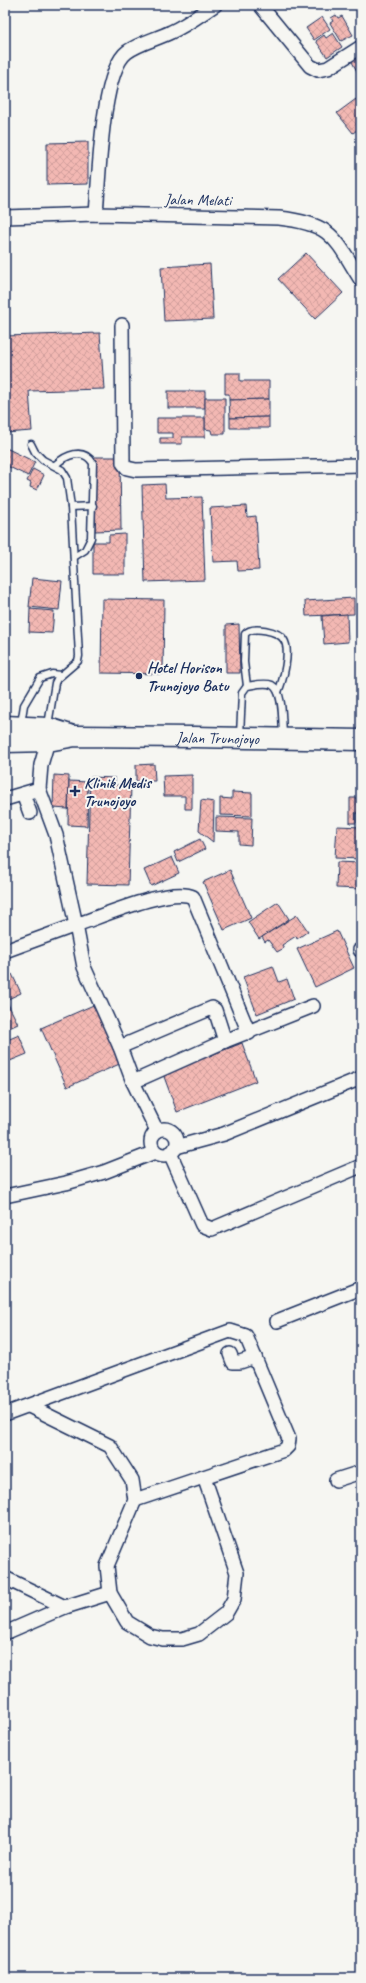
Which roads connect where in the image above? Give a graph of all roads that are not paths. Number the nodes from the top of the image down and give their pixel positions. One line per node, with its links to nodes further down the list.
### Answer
1 (215, 5): 4 (street)
2 (260, 5): 3 (street)
3 (361, 47)
4 (96, 214): 5 (street, Jalan Melati); 6 (street, Jalan Melati)
5 (5, 217)
6 (361, 280)
7 (122, 325): 10 (street)
8 (30, 444): 9 (lane)
9 (56, 465): 11 (lane); 12 (lane)
10 (361, 465)
11 (93, 506): 12 (lane); 13 (lane)
12 (71, 507): 13 (lane)
13 (74, 557): 14 (lane)
14 (61, 675): 17 (lane); 18 (lane)
15 (247, 686): 16 (lane); 16 (lane); 19 (lane)
16 (278, 692): 20 (lane)
17 (12, 727): 18 (main road, Jalan Trunojoyo)
18 (48, 734): 19 (main road, Jalan Trunojoyo); 22 (main road, Jalan Trunojoyo); 23 (street)
19 (240, 738): 20 (main road, Jalan Trunojoyo)
20 (283, 738): 21 (main road, Jalan Trunojoyo)
21 (361, 740)
22 (5, 742)
23 (39, 789): 24 (street); 27 (street)
24 (23, 794): 25 (street); 26 (street)
25 (5, 799)
26 (30, 813)
27 (76, 925): 28 (street); 30 (street); 32 (street)
28 (5, 951)
29 (313, 1006): 30 (street)
30 (249, 1033): 31 (street)
31 (225, 1041): 32 (street); 34 (street)
32 (120, 1047): 34 (street)
33 (361, 1078): 36 (street)
34 (133, 1082): 35 (street)
35 (157, 1131): 36 (street); 37 (street)
36 (173, 1150): 37 (street); 38 (street)
37 (155, 1152): 39 (street)
38 (361, 1166)
39 (5, 1196)
40 (361, 1288): 41 (street)
41 (277, 1321)
42 (230, 1354): 43 (street)
43 (255, 1357): 44 (street); 47 (street)
44 (29, 1406): 45 (street); 49 (street)
45 (5, 1414)
46 (361, 1472): 48 (street)
47 (204, 1477): 49 (street); 51 (street)
48 (336, 1480)
49 (135, 1500): 51 (street)
50 (5, 1578): 52 (street)
51 (110, 1592): 52 (street)
52 (65, 1607): 53 (street)
53 (5, 1633)

